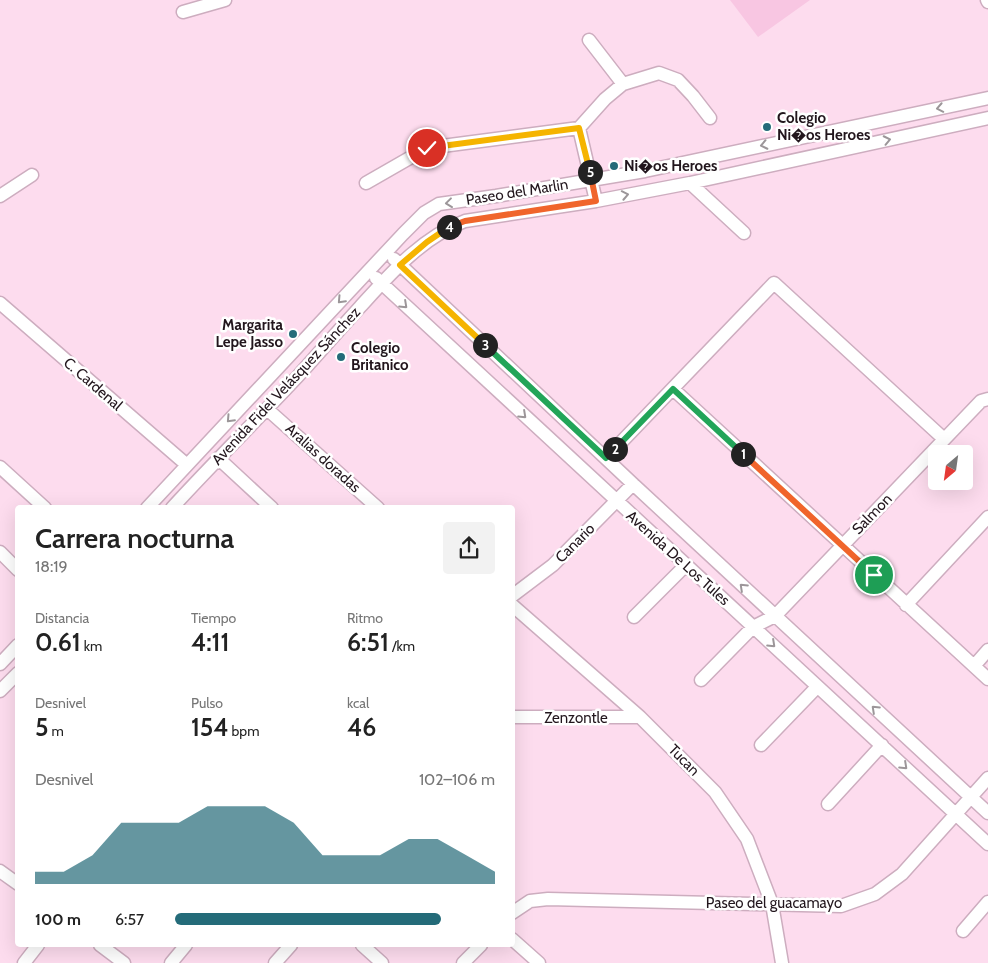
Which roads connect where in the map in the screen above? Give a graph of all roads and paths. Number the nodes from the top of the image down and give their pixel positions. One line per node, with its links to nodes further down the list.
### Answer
1 (226, 0): 2 (street)
2 (183, 12)
3 (589, 40): 4 (street)
4 (623, 84): 6 (street); 8 (street)
5 (988, 98): 9 (street, Paseo del Marlin, one-way to 9)
6 (710, 118)
7 (988, 118): 10 (street, Paseo del Marlin, one-way to 7)
8 (579, 128): 12 (street); 13 (street)
9 (810, 136): 10 (street); 12 (street, Paseo del Marlin, one-way to 12)
10 (815, 156): 14 (street, Paseo del Marlin)
11 (32, 175): 15 (street)
12 (592, 180): 16 (street); 18 (street, Paseo del Marlin, one-way to 18)
13 (366, 183)
14 (690, 183): 16 (street, Paseo del Marlin, one-way to 14); 17 (street)
15 (0, 196)
16 (596, 201): 19 (street, Paseo del Marlin)
17 (744, 233)
18 (387, 252): 19 (street, Avenida De Los Tules); 20 (street, Avenida Fidel Velásquez Sánchez)
19 (400, 265): 21 (street, Avenida Fidel Velásquez Sánchez); 28 (street, Avenida De Los Tules)
20 (369, 271): 21 (street, Avenida De Los Tules); 29 (street, Avenida Fidel Velásquez Sánchez, one-way to 29)
21 (381, 284): 25 (street, Avenida Fidel Velásquez Sánchez); 32 (street, Avenida De Los Tules, one-way to 32)
22 (0, 303): 29 (street, C. Cardenal)
23 (673, 389): 26 (street); 28 (street); 39 (street)
24 (988, 399): 26 (street, Salmon)
25 (267, 409): 27 (street, Avenida Fidel Velásquez Sánchez); 37 (street, Aralias doradas)
26 (944, 439): 39 (street, Salmon)
27 (218, 458): 35 (street, Avenida Fidel Velásquez Sánchez); 36 (street)
28 (606, 458): 31 (street, Avenida De Los Tules)
29 (187, 465): 34 (street, Avenida Fidel Velásquez Sánchez)
30 (0, 467): 33 (street)
31 (633, 484): 32 (street, Canario); 46 (street, Avenida De Los Tules, one-way to 31)
32 (616, 501): 41 (street, Avenida De Los Tules); 43 (street, Canario)
33 (42, 505)
34 (150, 505)
35 (175, 505)
36 (269, 505)
37 (375, 505)
38 (988, 517): 44 (street)
39 (842, 546): 44 (street); 46 (street, Salmon)
40 (0, 552): 42 (street)
41 (686, 565): 47 (street); 48 (street, Avenida De Los Tules)
42 (15, 567)
43 (515, 594)
44 (906, 604): 52 (street)
45 (515, 608): 59 (street, Tucan)
46 (775, 616): 48 (street, Salmon); 63 (street, Avenida De Los Tules, one-way to 46)
47 (634, 617)
48 (753, 627): 55 (street, Salmon); 56 (street, Avenida De Los Tules, one-way to 56)
49 (15, 649): 51 (street)
50 (988, 650): 52 (street)
51 (0, 664)
52 (974, 666): 54 (street)
53 (15, 676): 57 (street)
54 (988, 679)
55 (701, 680)
56 (817, 687): 60 (street); 61 (street, Avenida De Los Tules)
57 (0, 691)
58 (515, 717): 59 (street, Zenzontle)
59 (640, 717): 71 (street, Tucan)
60 (761, 745)
61 (882, 745): 64 (street); 65 (street, Avenida De Los Tules, one-way to 65)
62 (988, 778): 63 (street, Paseo del guacamayo)
63 (970, 797): 65 (street, Paseo del guacamayo); 66 (street, Avenida De Los Tules)
64 (828, 804)
65 (955, 813): 67 (street, Avenida De Los Tules); 71 (street, Paseo del guacamayo)
66 (988, 813)
67 (988, 844)
68 (0, 871): 69 (street)
69 (15, 882)
70 (988, 902): 73 (street)
71 (772, 904): 72 (street, Paseo del guacamayo); 88 (street, Tucan)
72 (515, 911)
73 (963, 931)
74 (515, 942): 87 (street)
75 (36, 947): 81 (street)
76 (103, 947): 82 (street)
77 (184, 947): 83 (street)
78 (289, 947): 84 (street)
79 (364, 947): 85 (street)
80 (478, 947): 86 (street)
81 (24, 963)
82 (124, 963)
83 (171, 963)
84 (275, 963)
85 (382, 963)
86 (463, 963)
87 (539, 963)
88 (782, 963)

